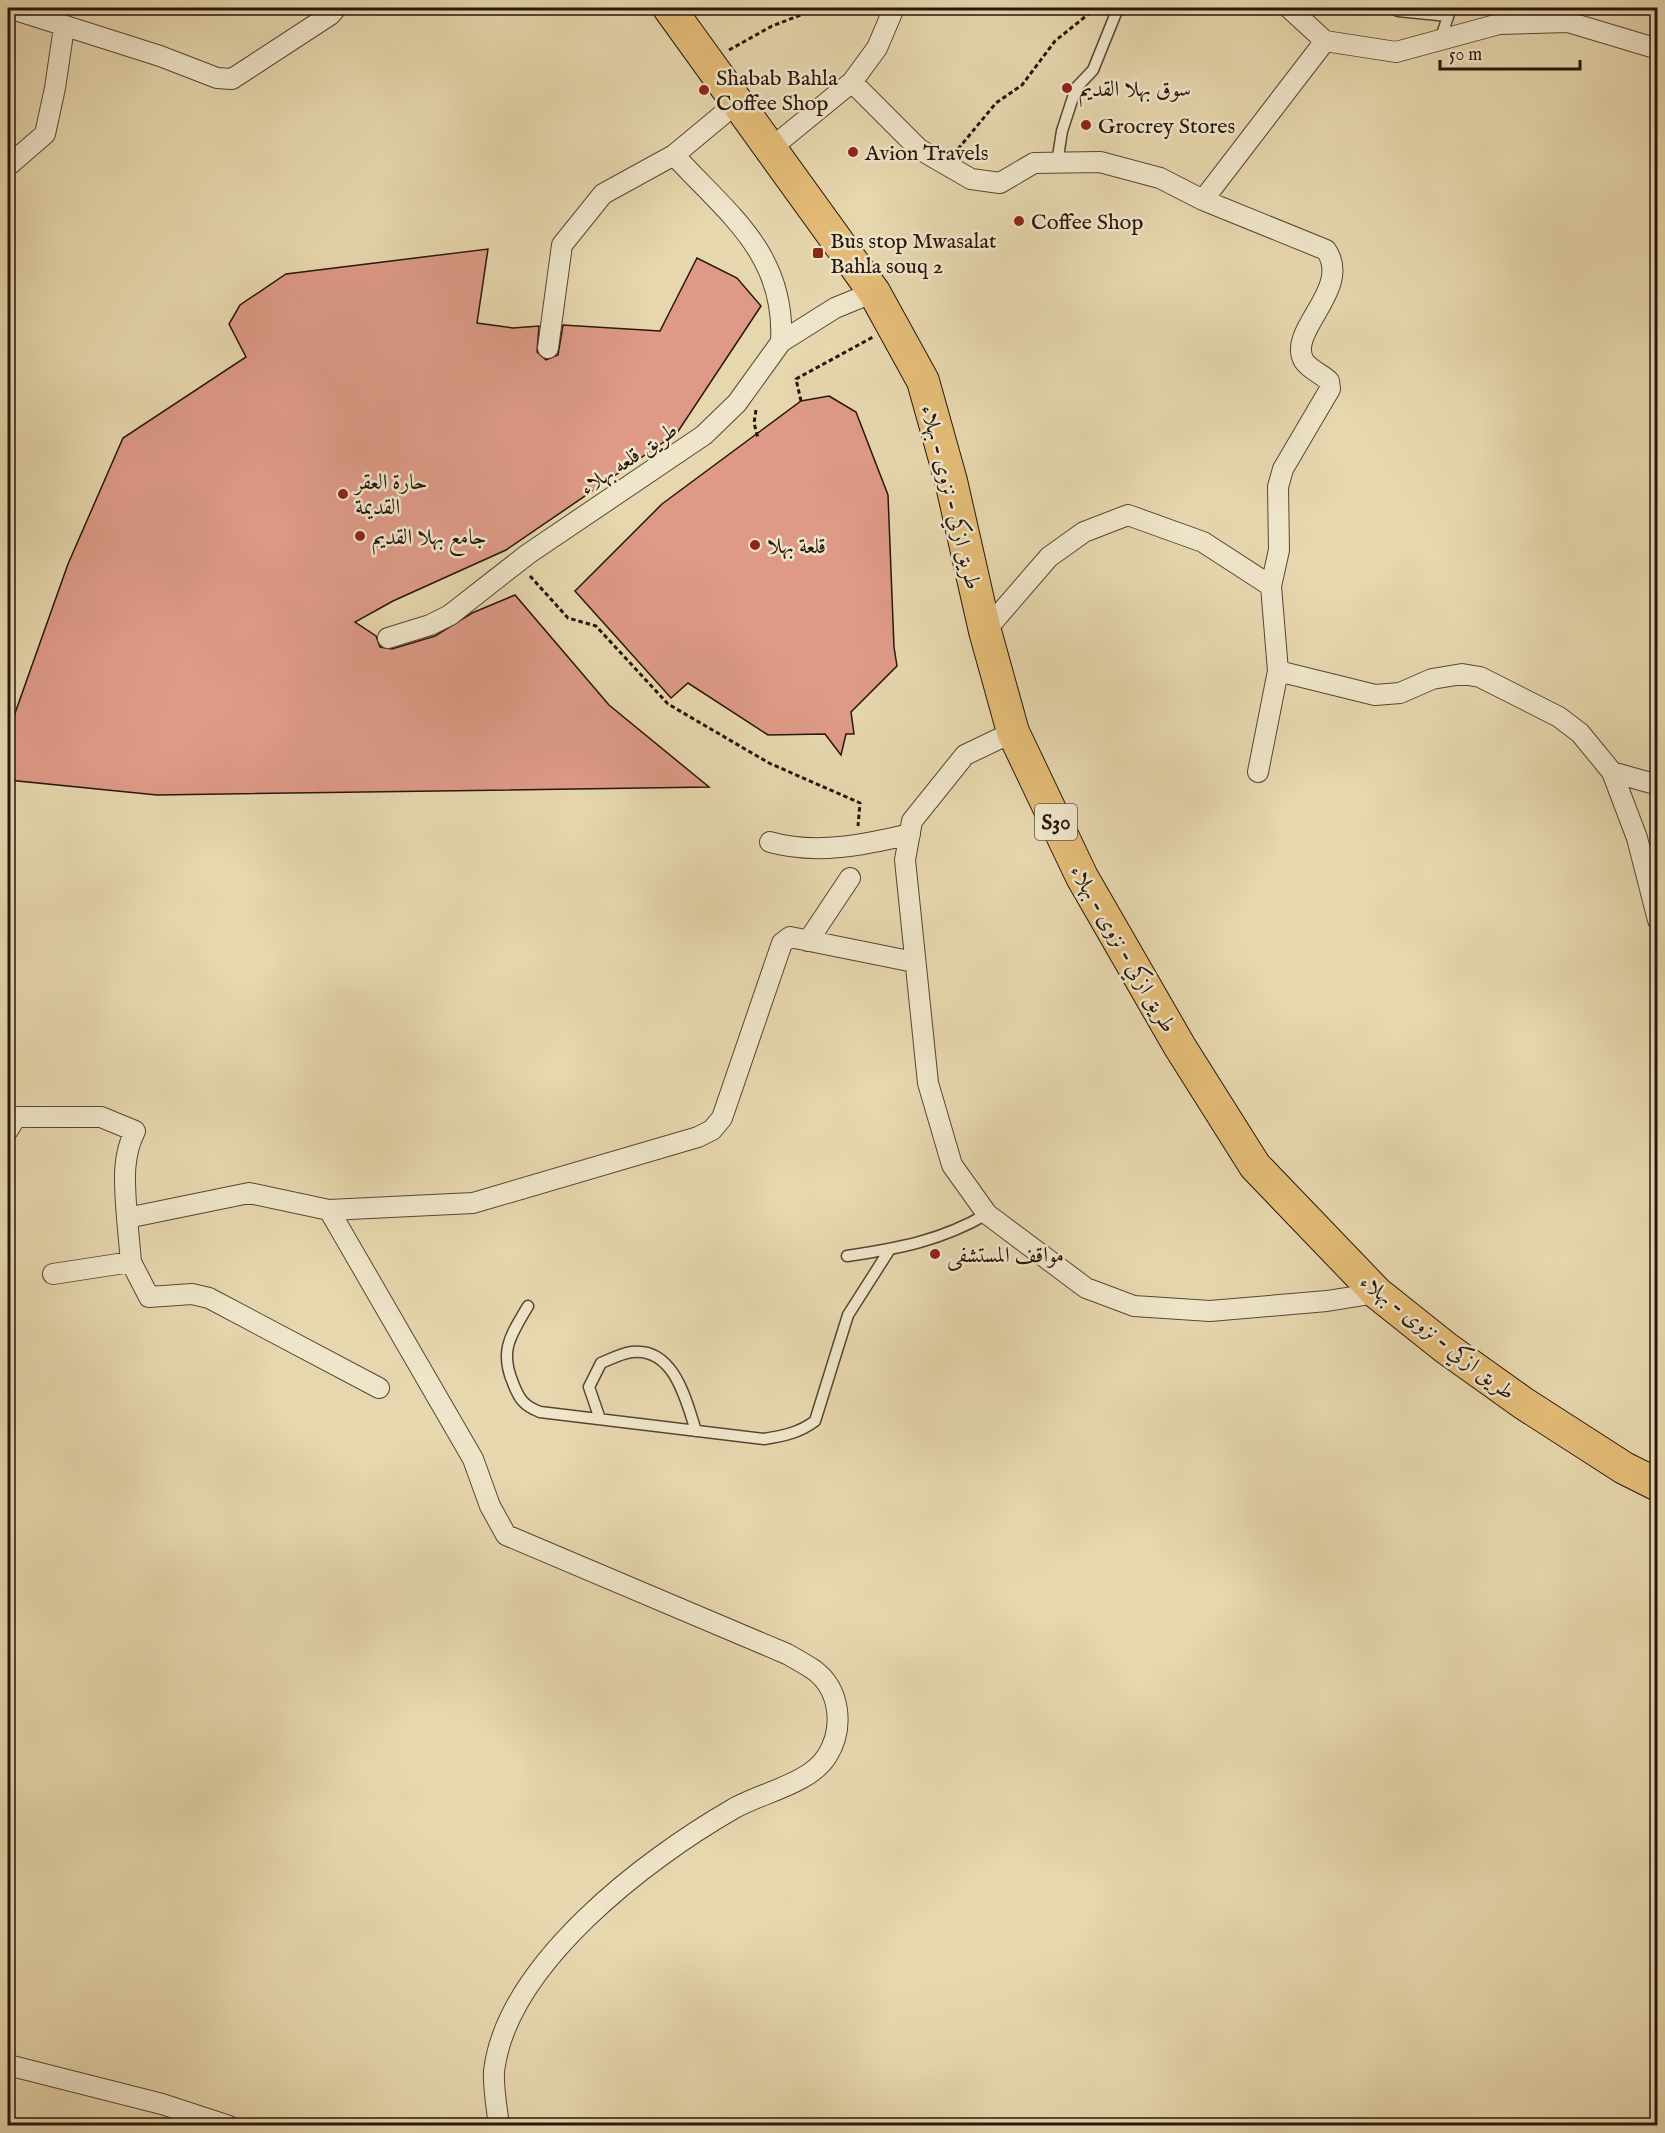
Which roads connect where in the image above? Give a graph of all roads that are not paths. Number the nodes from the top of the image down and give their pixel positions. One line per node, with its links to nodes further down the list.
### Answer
1 (9, 8): 9 (street)
2 (336, 8): 9 (street)
3 (669, 8): 14 (main road, طريق ازكي - نزوى - بهلاء / S30)
4 (894, 8): 13 (street)
5 (1118, 8): 17 (lane)
6 (1289, 8): 11 (street)
7 (1398, 11): 8 (lane)
8 (1449, 12): 10 (lane)
9 (64, 27): 18 (street)
10 (1440, 40): 11 (street); 12 (street)
11 (1325, 41): 19 (street)
12 (1658, 49)
13 (852, 82): 15 (street); 17 (street)
14 (739, 101): 15 (main road, طريق ازكي - نزوى - بهلاء / S30); 16 (street)
15 (770, 150): 20 (main road, طريق ازكي - نزوى - بهلاء / S30)
16 (674, 155): 21 (street); 22 (street)
17 (1057, 163): 19 (street)
18 (8, 166)
19 (1203, 200): 23 (street)
20 (874, 292): 21 (street, طريق قلعه بهلاء); 24 (main road, طريق ازكي - نزوى - بهلاء / S30)
21 (781, 342): 25 (street, طريق قلعه بهلاء)
22 (548, 348)
23 (1271, 586): 24 (street); 26 (street)
24 (985, 631): 27 (main road, طريق ازكي - نزوى - بهلاء / S30)
25 (388, 638)
26 (1278, 671): 28 (street); 29 (street)
27 (1013, 732): 31 (street); 45 (main road, طريق ازكي - نزوى - بهلاء / S30)
28 (1258, 772)
29 (1612, 772): 30 (street); 34 (street)
30 (1658, 785)
31 (910, 834): 32 (street); 36 (street)
32 (770, 842)
33 (850, 878): 35 (street)
34 (1658, 920)
35 (808, 941): 36 (street); 38 (street)
36 (914, 962): 39 (street)
37 (8, 1130): 40 (street)
38 (328, 1210): 40 (street); 53 (street)
39 (987, 1214): 41 (lane); 45 (street)
40 (127, 1218): 43 (street)
41 (890, 1249): 42 (lane); 49 (lane)
42 (847, 1256)
43 (131, 1262): 44 (street); 47 (street)
44 (53, 1274)
45 (1377, 1293): 50 (main road, طريق ازكي - نزوى - بهلاء / S30)
46 (528, 1306): 48 (lane)
47 (379, 1388)
48 (600, 1419): 49 (lane); 49 (lane)
49 (696, 1431)
50 (1658, 1485)
51 (8, 2065): 52 (street)
52 (229, 2126)
53 (499, 2126)

